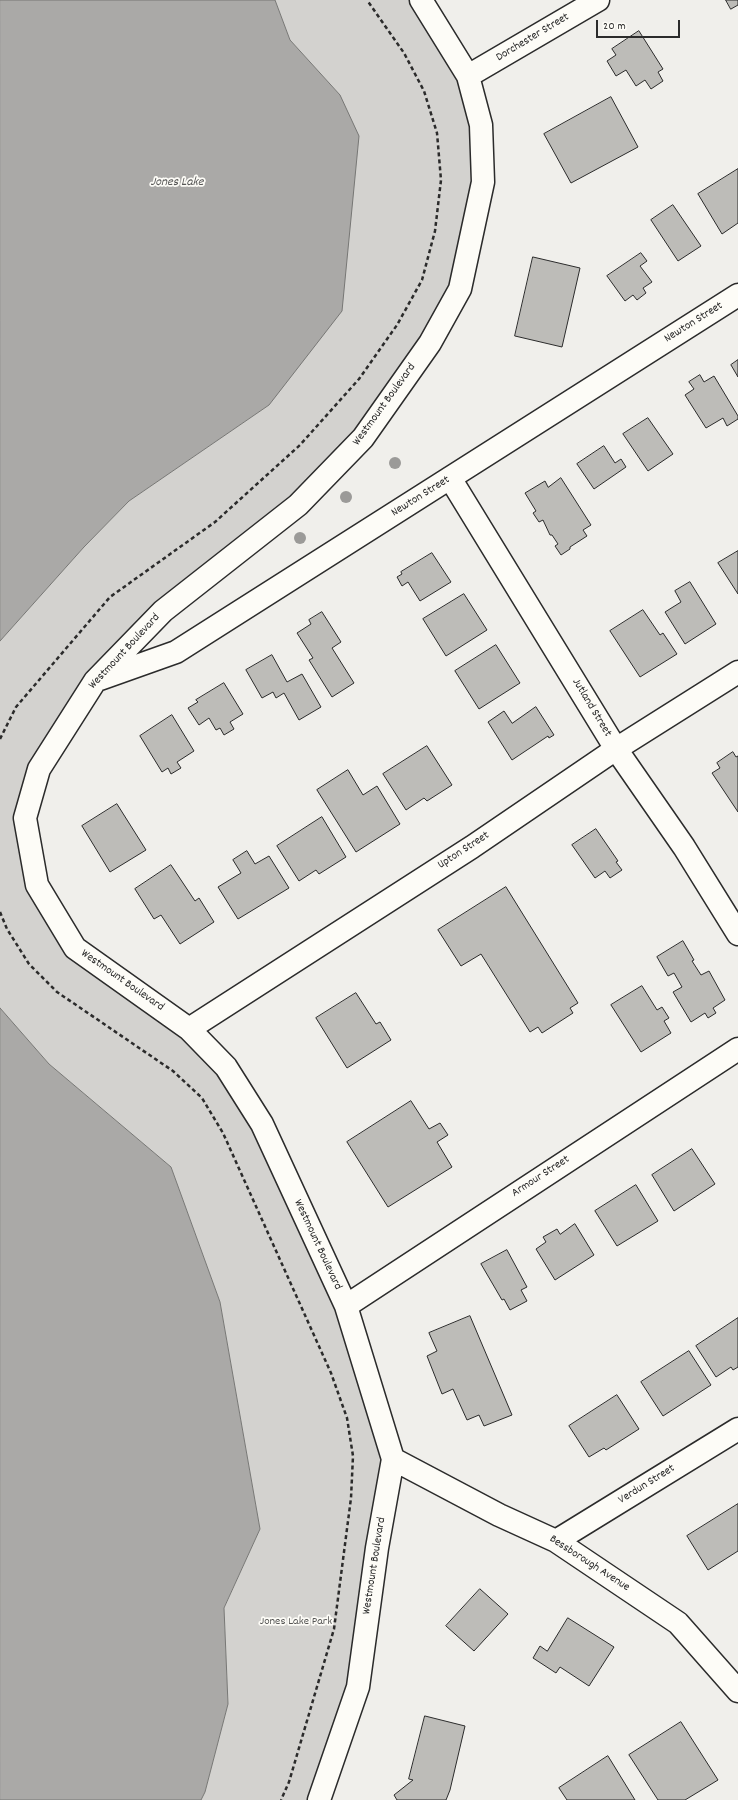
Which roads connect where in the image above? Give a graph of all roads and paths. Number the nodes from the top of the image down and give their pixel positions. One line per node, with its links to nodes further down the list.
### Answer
1 (368, 0): 9 (path)
2 (421, 0): 4 (street, Westmount Boulevard)
3 (598, 0): 4 (street, Dorchester Street)
4 (468, 76): 8 (street, Westmount Boulevard)
5 (738, 295): 6 (street, Newton Street)
6 (450, 478): 8 (street, Newton Street); 10 (street, Jutland Street)
7 (738, 672): 10 (street, Upton Street)
8 (95, 681): 13 (street, Westmount Boulevard)
9 (0, 739)
10 (616, 749): 12 (street, Jutland Street); 13 (street, Upton Street)
11 (0, 912): 20 (path)
12 (738, 934)
13 (190, 1029): 15 (street, Westmount Boulevard)
14 (738, 1049): 15 (street, Armour Street)
15 (346, 1306): 17 (street, Westmount Boulevard)
16 (738, 1429): 18 (street, Verdun Street)
17 (393, 1459): 18 (street, Bessborough Avenue); 21 (street, Westmount Boulevard)
18 (556, 1541): 19 (street, Bessborough Avenue)
19 (738, 1691)
20 (281, 1800)
21 (319, 1800)

